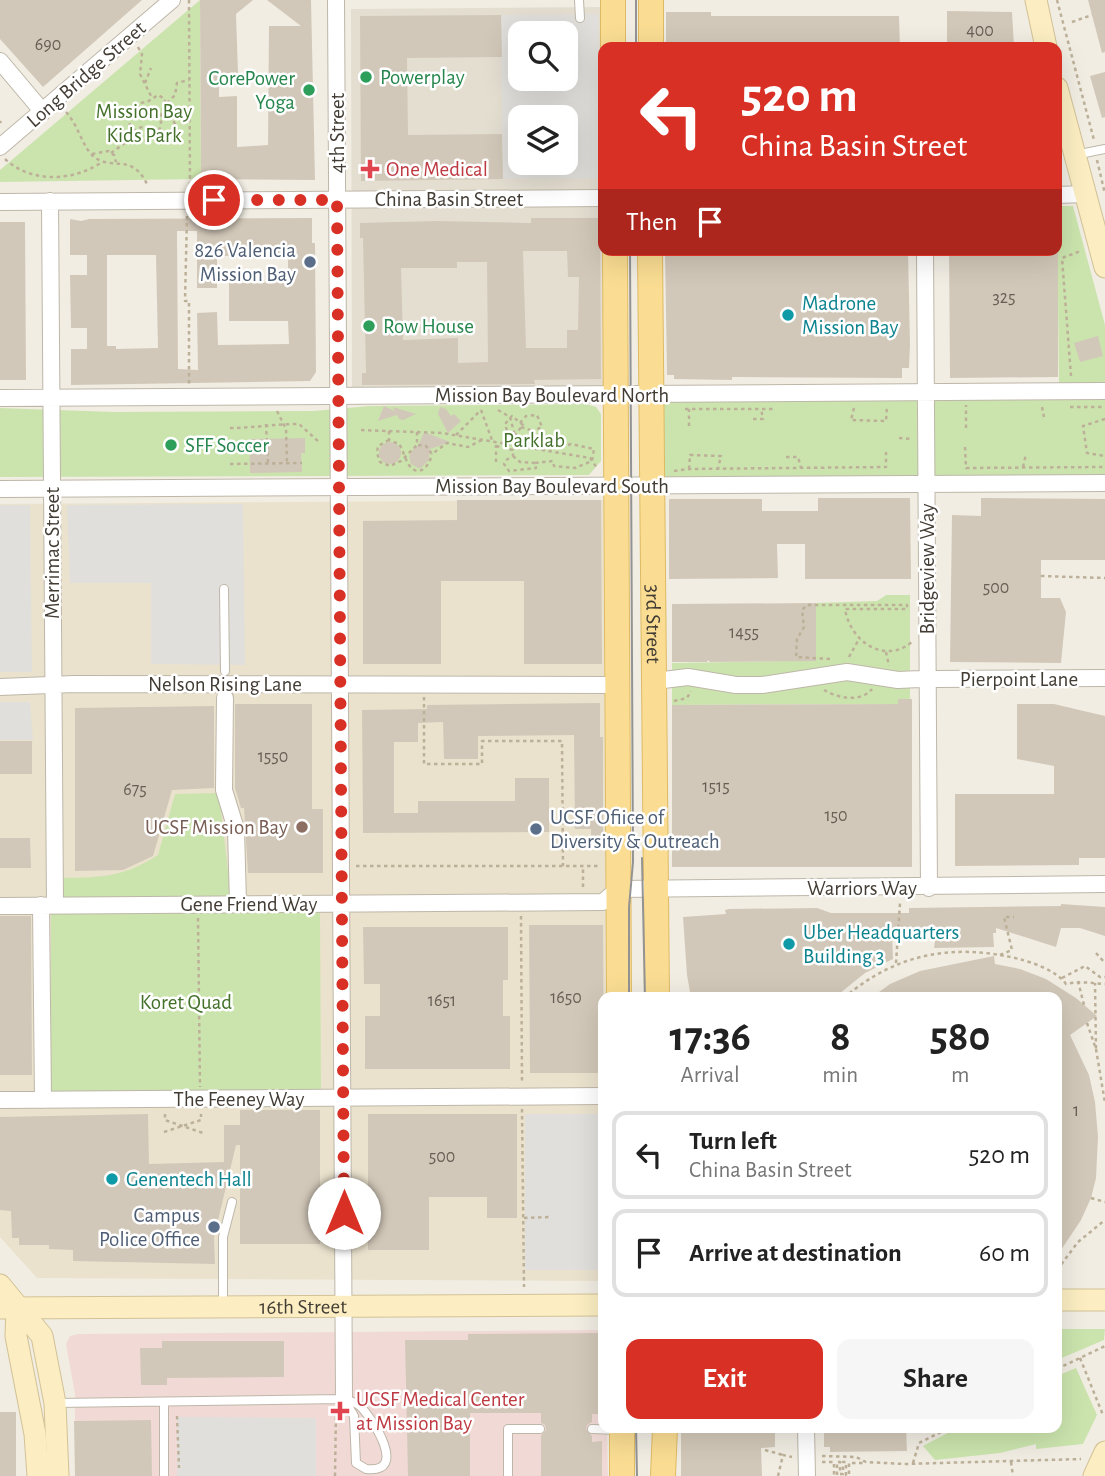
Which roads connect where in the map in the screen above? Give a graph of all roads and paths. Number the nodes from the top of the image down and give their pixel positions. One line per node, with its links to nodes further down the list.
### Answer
1 (172, 0): 12 (street, Long Bridge Street)
2 (189, 0): 18 (path)
3 (336, 0): 42 (street, 4th Street)
4 (579, 0): 10 (lane)
5 (613, 0): 13 (main road)
6 (651, 0): 14 (main road)
7 (1036, 0): 15 (street)
8 (1057, 0): 28 (path)
9 (1091, 15): 11 (path)
10 (580, 18)
11 (1072, 22)
12 (131, 36): 19 (path); 23 (street, Long Bridge Street)
13 (613, 42)
14 (651, 42)
15 (1045, 42)
16 (0, 61): 23 (street)
17 (151, 68): 19 (path)
18 (190, 80): 21 (path); 46 (path)
19 (145, 83): 20 (path)
20 (151, 98): 21 (path); 27 (path)
21 (166, 104): 25 (path)
22 (1062, 107): 35 (street)
23 (43, 112): 30 (street, Long Bridge Street)
24 (66, 112): 34 (path)
25 (162, 112): 26 (path); 26 (path)
26 (159, 132): 29 (path)
27 (136, 133): 29 (path); 29 (path); 32 (path)
28 (1093, 135)
29 (149, 136)
30 (0, 147)
31 (1105, 149): 35 (lane)
32 (111, 153): 34 (path); 37 (path)
33 (0, 154): 36 (path)
34 (92, 154): 36 (path)
35 (1075, 155): 39 (street)
36 (104, 161): 37 (path)
37 (117, 163): 44 (path)
38 (1098, 166): 39 (path)
39 (1095, 194): 40 (street); 51 (street)
40 (1062, 195)
41 (598, 198): 42 (street, China Basin Street)
42 (337, 200): 46 (street, China Basin Street); 58 (street, 4th Street)
43 (50, 201): 44 (street, China Basin Street); 45 (street, China Basin Street); 60 (street, Merrimac Street)
44 (153, 201): 46 (street, China Basin Street)
45 (0, 202)
46 (188, 208): 53 (path)
47 (1074, 254): 52 (path)
48 (615, 256): 56 (main road, 3rd Street)
49 (650, 256): 57 (main road, 3rd Street)
50 (925, 256): 55 (street, Bridgeview Way)
51 (1105, 267)
52 (1072, 380)
53 (189, 386)
54 (1105, 391): 55 (street, Mission Bay Boulevard North)
55 (926, 392): 57 (street, Mission Bay Boulevard North); 119 (street, Bridgeview Way)
56 (616, 394): 57 (street, Mission Bay Boulevard North); 58 (street, Mission Bay Boulevard North); 117 (main road, 3rd Street)
57 (653, 394): 120 (main road, 3rd Street)
58 (338, 396): 60 (street, Mission Bay Boulevard North); 121 (street, 4th Street)
59 (0, 398): 60 (street, Mission Bay Boulevard North)
60 (51, 398): 123 (street, Merrimac Street)
61 (966, 405): 78 (path)
62 (887, 406): 65 (path)
63 (276, 407): 74 (path)
64 (1042, 407): 70 (path)
65 (854, 408)
66 (496, 409): 69 (path)
67 (689, 409): 76 (path)
68 (761, 409): 71 (path)
69 (510, 417): 75 (path); 85 (path); 94 (path)
70 (1044, 417)
71 (753, 419)
72 (1105, 419): 104 (path)
73 (266, 424): 74 (path); 77 (path); 108 (path)
74 (284, 424): 91 (path); 109 (path)
75 (521, 425): 81 (path); 81 (path); 85 (path)
76 (689, 426)
77 (230, 428)
78 (966, 428)
79 (361, 430): 80 (path)
80 (389, 431): 82 (path); 88 (path)
81 (533, 431): 90 (path)
82 (417, 432): 83 (path); 95 (path)
83 (448, 434): 84 (path); 92 (path)
84 (456, 435): 89 (path); 93 (path)
85 (515, 435): 96 (path)
86 (899, 438): 87 (path)
87 (908, 439)
88 (389, 440): 102 (path); 102 (path)
89 (483, 440): 92 (path); 93 (path)
90 (548, 441)
91 (319, 442)
92 (447, 443): 100 (path)
93 (495, 443): 94 (path); 103 (path); 107 (path)
94 (506, 444): 96 (path)
95 (417, 445): 100 (path); 102 (path)
96 (514, 445): 106 (path)
97 (565, 446): 106 (path)
98 (965, 447): 113 (path)
99 (886, 452): 115 (path)
100 (432, 454): 102 (path)
101 (1026, 454): 113 (path)
102 (406, 455)
103 (513, 456): 111 (path); 111 (path)
104 (1105, 456)
105 (786, 457): 115 (path)
106 (592, 461): 111 (path); 117 (path)
107 (496, 462)
108 (268, 463): 109 (path); 112 (path)
109 (287, 463): 110 (path)
110 (302, 463)
111 (535, 463)
112 (230, 464)
113 (1023, 467): 114 (path)
114 (1105, 467)
115 (801, 468): 116 (path)
116 (718, 469): 116 (path)
117 (609, 478): 120 (street, Mission Bay Boulevard South); 121 (street, Mission Bay Boulevard South); 138 (main road, 3rd Street)
118 (1105, 483): 119 (street, Mission Bay Boulevard South)
119 (926, 484): 120 (street, Mission Bay Boulevard South); 148 (street, Bridgeview Way)
120 (654, 485): 141 (main road, 3rd Street)
121 (339, 487): 123 (street, Mission Bay Boulevard South); 136 (street, 4th Street)
122 (0, 489): 123 (street, Mission Bay Boulevard South)
123 (52, 489): 140 (street, Merrimac Street)
124 (1041, 576): 125 (path)
125 (1105, 578)
126 (225, 589): 130 (lane)
127 (859, 639): 128 (path); 129 (path); 131 (path)
128 (912, 642)
129 (816, 659)
130 (226, 671)
131 (851, 673): 132 (street, Pierpoint Lane); 133 (street, Pierpoint Lane)
132 (821, 676): 133 (path); 134 (street, Pierpoint Lane)
133 (873, 677): 135 (street, Pierpoint Lane)
134 (695, 678): 141 (street, Pierpoint Lane); 141 (path)
135 (1105, 678)
136 (340, 685): 137 (street, Nelson Rising Lane); 140 (street, Nelson Rising Lane); 143 (street, 4th Street)
137 (424, 685): 138 (street, Nelson Rising Lane); 144 (path)
138 (617, 685): 149 (main road, 3rd Street)
139 (0, 687): 140 (street, Nelson Rising Lane)
140 (53, 687): 157 (street, Merrimac Street)
141 (661, 691): 150 (main road, 3rd Street)
142 (225, 698): 155 (street)
143 (341, 866): 144 (path); 156 (street, 4th Street)
144 (563, 866): 145 (path)
145 (583, 866): 146 (path); 152 (path)
146 (608, 866)
147 (1105, 884): 148 (street, Warriors Way)
148 (929, 888): 150 (street, Warriors Way)
149 (618, 889): 150 (street, Warriors Way); 152 (street, Gene Friend Way); 169 (main road, 3rd Street)
150 (656, 889): 170 (main road, 3rd Street)
151 (521, 902): 152 (street, Gene Friend Way); 156 (street, Gene Friend Way); 175 (path)
152 (582, 902)
153 (900, 903): 162 (path)
154 (198, 904): 155 (street, Gene Friend Way); 157 (street, Gene Friend Way); 178 (path)
155 (238, 904): 156 (street, Gene Friend Way)
156 (342, 904): 177 (street, 4th Street)
157 (48, 905): 158 (street, Gene Friend Way); 180 (street, Merrimac Street)
158 (0, 906)
159 (1014, 917): 161 (path)
160 (1096, 953): 163 (path)
161 (1000, 955): 162 (path); 165 (path)
162 (896, 963): 171 (path)
163 (1105, 963)
164 (1105, 977): 165 (path)
165 (1062, 978): 166 (path)
166 (1078, 981): 167 (path); 172 (path)
167 (1095, 983): 168 (path); 174 (path)
168 (1105, 984)
169 (619, 992)
170 (657, 992)
171 (853, 992)
172 (1084, 1005)
173 (1087, 1023): 174 (path)
174 (1096, 1049): 181 (path)
175 (522, 1081)
176 (598, 1096): 177 (street, The Feeney Way)
177 (343, 1098): 178 (street, The Feeney Way); 200 (street, 4th Street)
178 (200, 1099): 180 (street, The Feeney Way)
179 (0, 1100): 180 (street, The Feeney Way)
180 (43, 1100)
181 (1105, 1103)
182 (524, 1115): 191 (path)
183 (165, 1120): 185 (path)
184 (201, 1120): 185 (path)
185 (183, 1126): 186 (path); 187 (path)
186 (164, 1132)
187 (203, 1133)
188 (1091, 1198): 190 (path)
189 (232, 1202): 202 (lane)
190 (1105, 1202)
191 (524, 1217): 192 (path); 198 (path)
192 (551, 1217)
193 (1105, 1220): 194 (path)
194 (1062, 1263)
195 (0, 1285): 201 (street)
196 (1062, 1300): 197 (street)
197 (1105, 1300)
198 (524, 1305): 199 (street, 16th Street); 200 (street, 16th Street)
199 (598, 1305)
200 (344, 1306): 202 (street, 16th Street); 206 (street, 4th Street)
201 (9, 1308): 202 (street, 16th Street); 207 (street); 229 (street)
202 (223, 1308)
203 (1105, 1346): 204 (path)
204 (1080, 1358): 205 (path); 209 (path)
205 (1062, 1366)
206 (344, 1399): 206 (lane); 208 (lane); 232 (path)
207 (55, 1403): 208 (lane); 230 (street)
208 (164, 1403): 231 (lane)
209 (1102, 1415)
210 (177, 1416): 227 (path)
211 (541, 1429): 233 (lane)
212 (592, 1429): 213 (lane)
213 (598, 1429)
214 (622, 1433): 234 (main road)
215 (665, 1433): 235 (main road)
216 (806, 1433): 237 (street)
217 (938, 1433): 226 (path)
218 (765, 1450): 220 (path)
219 (1105, 1452): 228 (street)
220 (783, 1455): 222 (path); 236 (path)
221 (822, 1456): 225 (path)
222 (792, 1457)
223 (1010, 1460): 226 (path); 228 (path); 238 (path)
224 (822, 1462): 225 (path)
225 (866, 1462): 226 (path)
226 (913, 1463)
227 (179, 1468)
228 (1087, 1468)
229 (38, 1476)
230 (58, 1476)
231 (164, 1476)
232 (335, 1476)
233 (508, 1476)
234 (622, 1476)
235 (663, 1476)
236 (778, 1476)
237 (807, 1476)
238 (1013, 1476)

